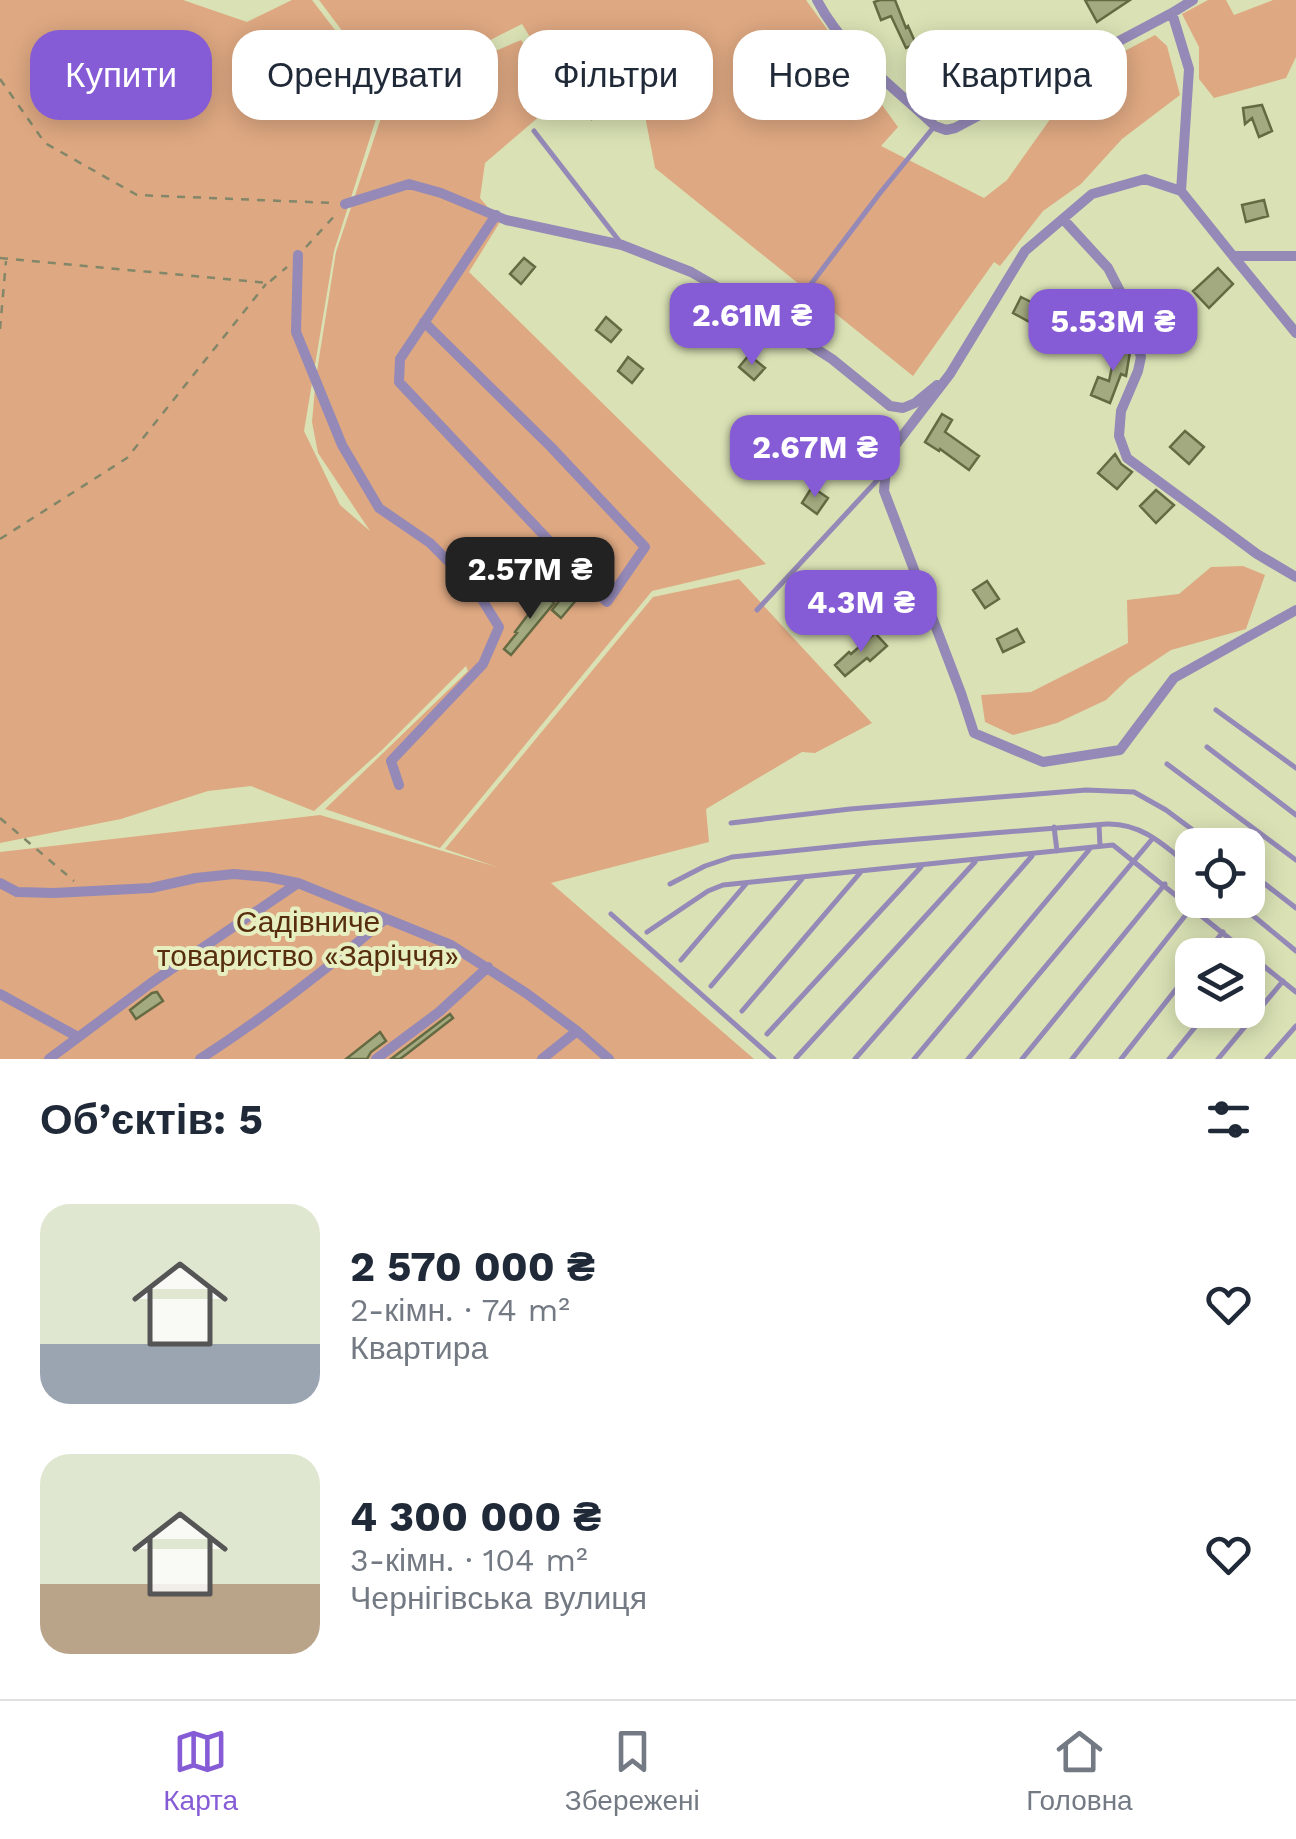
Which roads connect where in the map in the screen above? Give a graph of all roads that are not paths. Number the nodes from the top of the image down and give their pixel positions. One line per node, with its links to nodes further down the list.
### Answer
1 (817, 0): 4 (street)
2 (1192, 0): 3 (street)
3 (1172, 13): 4 (street); 6 (street)
4 (935, 126): 15 (lane)
5 (534, 130): 10 (lane)
6 (1182, 192): 9 (street); 12 (street)
7 (345, 204): 8 (street)
8 (496, 215): 10 (street); 14 (street)
9 (1062, 220): 17 (street); 19 (street)
10 (622, 245): 15 (street)
11 (298, 255): 26 (street)
12 (1233, 256): 13 (street); 16 (street)
13 (1296, 256)
14 (424, 322): 14 (street)
15 (780, 326): 17 (street)
16 (1296, 333)
17 (950, 374): 18 (street)
18 (887, 469): 20 (lane); 21 (street)
19 (1296, 578)
20 (757, 610)
21 (1296, 610)
22 (1216, 710): 25 (lane)
23 (1207, 747): 27 (lane)
24 (1168, 764): 39 (lane)
25 (1296, 768)
26 (399, 785)
27 (1296, 815)
28 (732, 823): 31 (lane)
29 (1099, 825): 30 (lane); 32 (lane); 33 (lane)
30 (1054, 827): 35 (lane); 47 (lane)
31 (1190, 828)
32 (1153, 838): 37 (lane); 40 (lane)
33 (1100, 846): 34 (lane); 40 (lane)
34 (1091, 848): 35 (lane); 84 (lane)
35 (1056, 852): 36 (lane)
36 (1034, 854): 38 (lane); 83 (lane)
37 (1175, 855)
38 (977, 859): 41 (lane); 76 (lane)
39 (1296, 860)
40 (1134, 861): 48 (lane); 85 (lane)
41 (922, 865): 42 (lane); 74 (lane)
42 (862, 871): 43 (lane); 70 (lane)
43 (804, 876): 44 (lane); 66 (lane)
44 (748, 882): 57 (lane); 62 (lane)
45 (0, 883): 46 (street)
46 (298, 884): 56 (street); 75 (street)
47 (670, 884)
48 (1165, 884): 50 (lane); 86 (lane)
49 (1265, 884): 51 (lane)
50 (1175, 892)
51 (1296, 908)
52 (610, 914): 82 (lane)
53 (1183, 918): 87 (lane)
54 (1206, 918): 58 (lane)
55 (1256, 918): 61 (lane)
56 (384, 920): 63 (street); 78 (street)
57 (647, 932)
58 (1222, 932): 59 (lane); 60 (lane)
59 (1217, 938)
60 (1229, 938)
61 (1296, 951)
62 (681, 960)
63 (488, 967): 73 (street); 79 (street)
64 (1265, 967): 65 (lane)
65 (1282, 981): 68 (lane); 90 (lane)
66 (711, 986)
67 (1175, 991): 88 (lane)
68 (1296, 992)
69 (0, 994): 75 (street)
70 (742, 1011)
71 (1296, 1026): 91 (lane)
72 (1195, 1028): 89 (lane)
73 (577, 1031): 80 (street); 81 (street)
74 (766, 1034)
75 (78, 1037): 77 (street)
76 (796, 1058)
77 (48, 1059)
78 (200, 1059)
79 (376, 1059)
80 (542, 1059)
81 (608, 1059)
82 (774, 1059)
83 (855, 1059)
84 (914, 1059)
85 (968, 1059)
86 (1022, 1059)
87 (1072, 1059)
88 (1121, 1059)
89 (1170, 1059)
90 (1218, 1059)
91 (1267, 1059)

